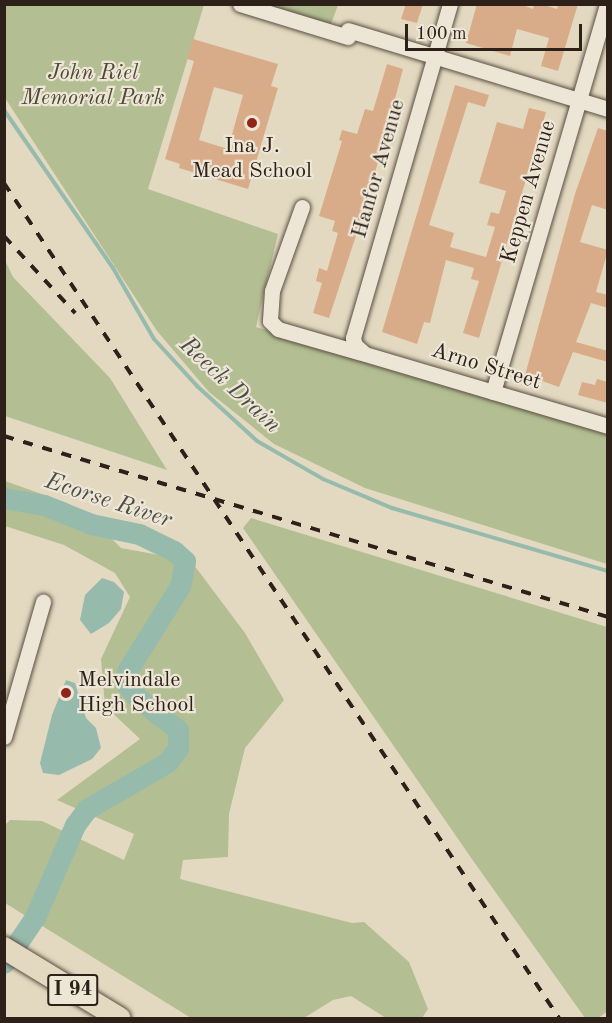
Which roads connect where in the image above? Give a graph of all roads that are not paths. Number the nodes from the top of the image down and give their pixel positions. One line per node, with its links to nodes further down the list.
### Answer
1 (240, 4): 4 (street)
2 (450, 4): 4 (street, Hanfor Avenue)
3 (607, 4): 5 (street, Keppen Avenue)
4 (435, 56): 5 (street); 8 (street, Hanfor Avenue)
5 (579, 100): 6 (street); 9 (street, Keppen Avenue)
6 (608, 109)
7 (302, 207): 8 (street, Arno Street)
8 (358, 349): 9 (street, Arno Street)
9 (493, 392): 10 (street, Arno Street)
10 (608, 426)
11 (43, 602): 12 (street)
12 (4, 737)
13 (4, 948): 14 (highway, I 94)
14 (119, 1018)

